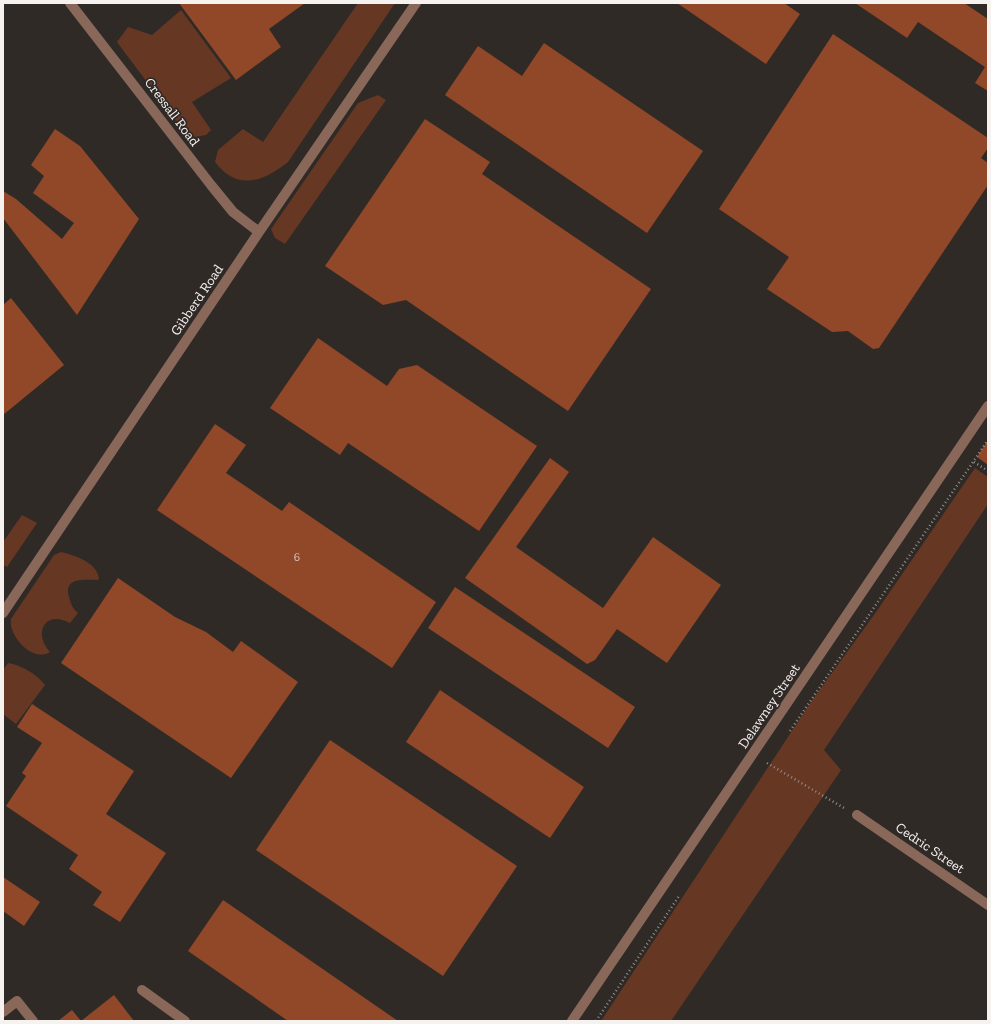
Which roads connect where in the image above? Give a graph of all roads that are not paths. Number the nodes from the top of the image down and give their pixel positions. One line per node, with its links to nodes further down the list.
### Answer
1 (70, 3): 3 (street, Cressall Road)
2 (416, 3): 3 (street, Gibberd Road)
3 (259, 232): 5 (street, Gibberd Road)
4 (988, 406): 12 (street, Delawney Street)
5 (3, 613)
6 (857, 815): 7 (street, Cedric Street)
7 (988, 905)
8 (142, 990): 11 (street)
9 (3, 1012): 10 (street)
10 (33, 1021)
11 (185, 1021)
12 (572, 1021)

